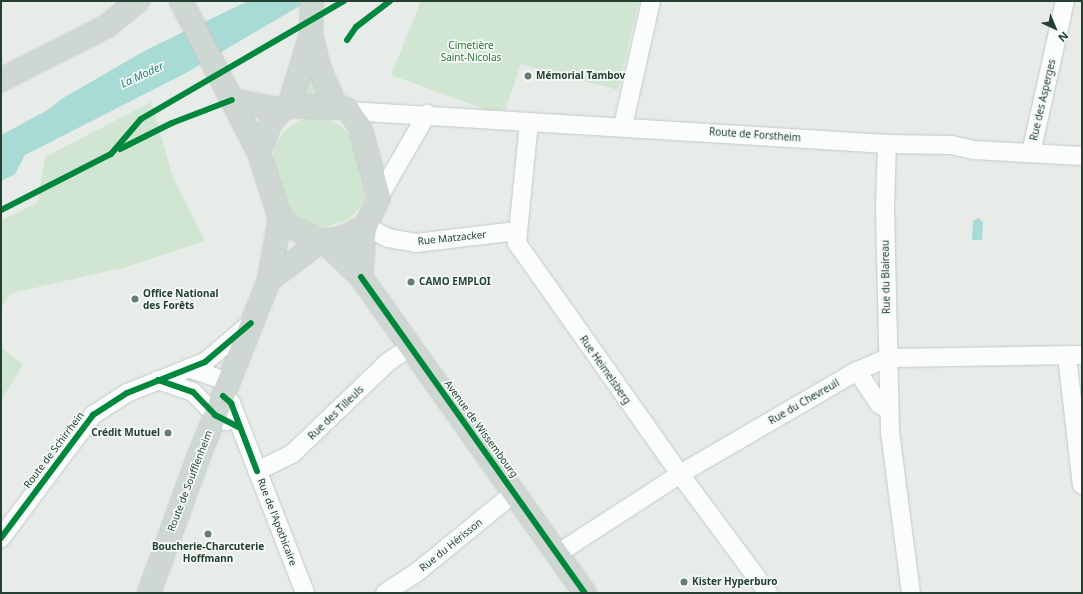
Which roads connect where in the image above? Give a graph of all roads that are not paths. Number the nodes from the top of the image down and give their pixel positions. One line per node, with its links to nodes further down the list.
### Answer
1 (138, 1): 7 (main road)
2 (312, 1): 6 (main road)
3 (651, 1): 13 (street)
4 (1066, 1): 16 (street, Rue des Asperges)
5 (185, 10): 8 (main road)
6 (311, 31): 9 (main road); 10 (main road)
7 (1, 80)
8 (228, 92): 9 (main road); 15 (main road)
9 (285, 108): 10 (main road); 15 (main road)
10 (342, 109): 11 (street, Route de Forstheim); 18 (main road)
11 (428, 114): 12 (street, Route de Forstheim); 18 (street)
12 (529, 122): 13 (street, Route de Forstheim); 21 (street)
13 (622, 126): 14 (street, Route de Forstheim)
14 (887, 144): 16 (street, Route de Forstheim); 28 (street, Rue du Blaireau)
15 (259, 153): 19 (main road)
16 (1032, 153): 17 (street, Route de Forstheim)
17 (1082, 156)
18 (379, 197): 20 (main road)
19 (280, 218): 22 (main road); 24 (main road, Route de Soufflenheim)
20 (366, 226): 21 (street, Rue Matzacker); 22 (main road); 23 (main road)
21 (517, 236): 35 (street, Rue Heimelsberg)
22 (323, 242): 23 (main road, Avenue de Wissembourg); 24 (main road)
23 (360, 277): 26 (main road, Avenue de Wissembourg)
24 (269, 280): 25 (main road, Route de Soufflenheim)
25 (251, 323): 29 (street, Route de Schirrhein); 32 (main road, Route de Soufflenheim)
26 (410, 347): 34 (street, Rue des Tilleuls); 37 (main road, Avenue de Wissembourg)
27 (1074, 355): 28 (street, Rue du Chevreuil); 36 (street)
28 (888, 358): 30 (street, Rue du Chevreuil); 33 (street, Rue du Blaireau)
29 (189, 368): 31 (street, Route de Schirrhein); 32 (street)
30 (857, 371): 33 (street); 35 (street, Rue du Chevreuil)
31 (158, 380): 32 (street); 38 (street, Route de Schirrhein)
32 (222, 398): 34 (street, Rue de l'Apothicaire); 40 (main road, Route de Soufflenheim)
33 (889, 410): 45 (street, Rue du Blaireau)
34 (257, 471): 41 (street, Rue de l'Apothicaire)
35 (680, 474): 39 (street, Rue du Chevreuil); 44 (street, Rue Heimelsberg)
36 (1082, 485)
37 (514, 493): 39 (main road, Avenue de Wissembourg); 42 (street, Rue du Hérisson)
38 (1, 538)
39 (557, 554): 43 (main road, Avenue de Wissembourg)
40 (149, 593)
41 (305, 593)
42 (385, 593)
43 (585, 593)
44 (768, 593)
45 (911, 593)

